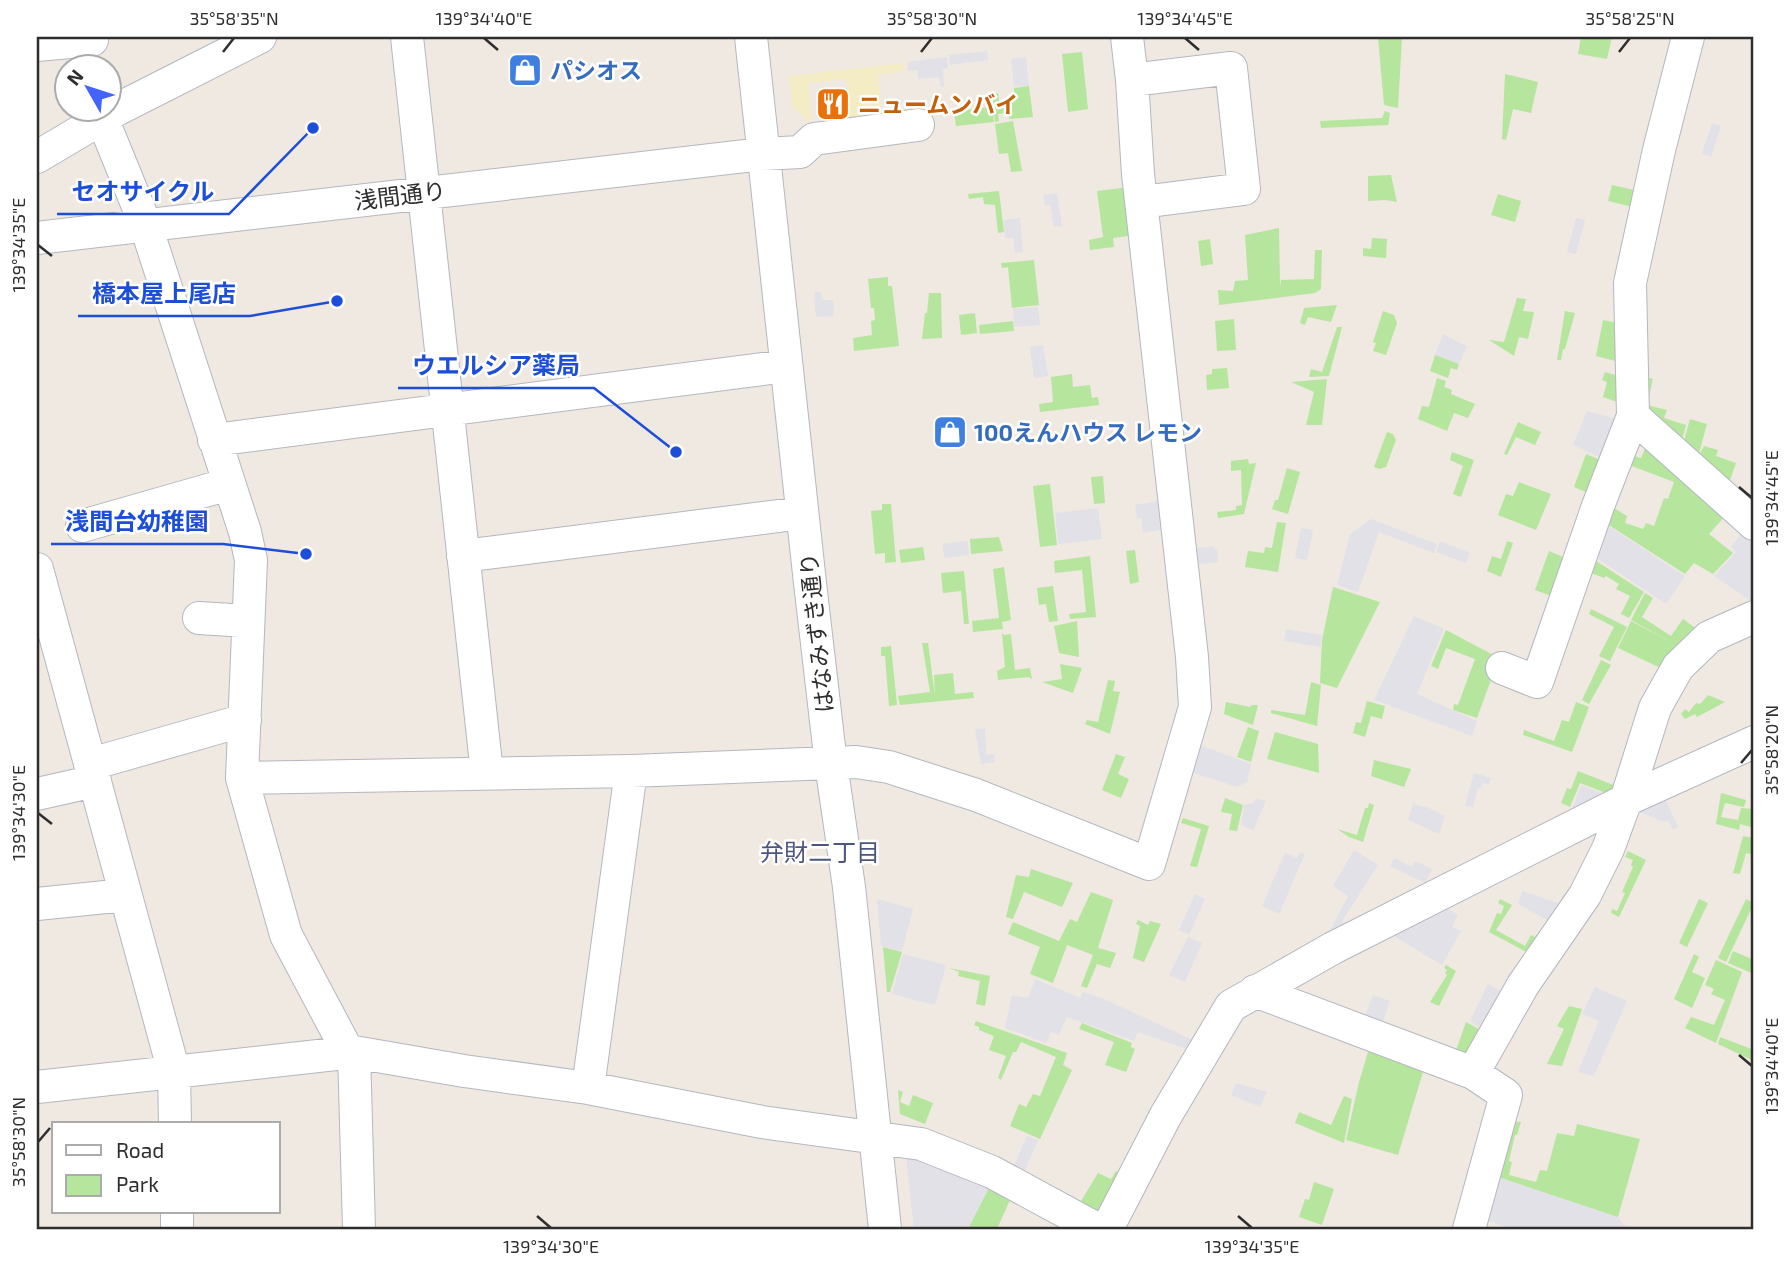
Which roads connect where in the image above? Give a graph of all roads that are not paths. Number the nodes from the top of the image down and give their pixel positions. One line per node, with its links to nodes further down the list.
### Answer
1 (260, 37): 9 (street)
2 (407, 37): 15 (street)
3 (751, 37): 13 (street, はなみずき通り)
4 (1126, 37): 8 (street)
5 (1688, 37): 21 (street)
6 (37, 45): 7 (street)
7 (95, 48)
8 (1132, 79): 16 (street); 16 (street)
9 (122, 98)
10 (84, 122): 14 (street)
11 (116, 122): 17 (street)
12 (918, 125): 13 (street, 浅間通り)
13 (763, 154): 15 (street, 浅間通り); 19 (street, はなみずき通り)
14 (37, 157)
15 (424, 192): 17 (street, 浅間通り); 20 (street)
16 (1142, 202): 35 (street)
17 (146, 226): 18 (street, 浅間通り); 22 (street)
18 (37, 238)
19 (786, 366): 20 (street); 24 (street, はなみずき通り)
20 (447, 410): 22 (street); 27 (street)
21 (1633, 416): 25 (street); 32 (street)
22 (214, 440): 23 (street)
23 (229, 484): 26 (street); 31 (street)
24 (803, 513): 27 (street); 35 (street, はなみずき通り)
25 (1754, 524)
26 (82, 526)
27 (463, 556): 38 (street)
28 (37, 569): 37 (street)
29 (1754, 617): 41 (street)
30 (199, 618): 31 (street)
31 (248, 621): 33 (street)
32 (1503, 668)
33 (245, 720): 37 (street); 39 (street)
34 (1754, 741): 41 (street)
35 (831, 764): 36 (street); 51 (street, はなみずき通り)
36 (631, 771): 38 (street); 49 (street)
37 (93, 772): 40 (street); 42 (street)
38 (487, 774): 39 (street)
39 (242, 778): 45 (street)
40 (37, 794)
41 (1626, 800): 44 (street); 47 (street)
42 (125, 895): 43 (street); 46 (street)
43 (37, 904)
44 (1255, 991): 47 (street); 55 (street)
45 (351, 1052): 46 (street); 49 (street); 52 (street)
46 (174, 1072): 48 (street); 50 (street)
47 (1473, 1073): 56 (street)
48 (37, 1087)
49 (588, 1088): 51 (street)
50 (175, 1122)
51 (877, 1137): 53 (street, はなみずき通り); 54 (street)
52 (359, 1229)
53 (885, 1229)
54 (1097, 1229)
55 (1107, 1229)
56 (1469, 1229)

